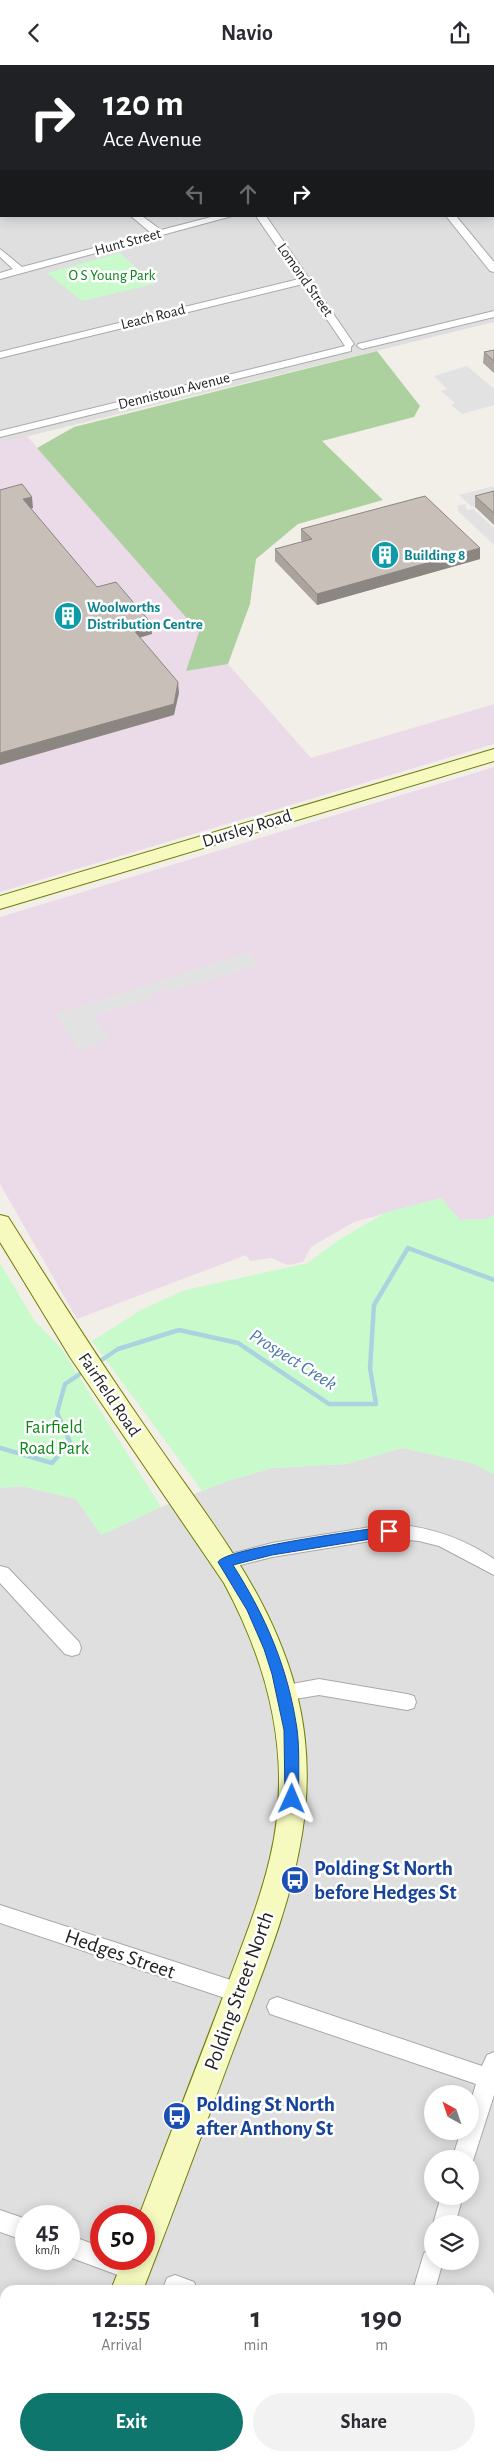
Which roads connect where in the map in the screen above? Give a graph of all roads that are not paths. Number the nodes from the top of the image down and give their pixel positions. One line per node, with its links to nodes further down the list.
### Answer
1 (137, 217): 5 (street)
2 (224, 217): 5 (street, Hunt Street)
3 (262, 217): 10 (street, Lomond Street)
4 (452, 217): 7 (street)
5 (159, 234): 8 (street, Hunt Street)
6 (0, 252): 8 (street)
7 (494, 269)
8 (21, 271): 9 (street, Hunt Street)
9 (0, 276)
10 (306, 280): 12 (street, Lomond Street); 13 (street, Leach Road)
11 (494, 314): 12 (street)
12 (348, 347): 14 (street, Dennistoun Avenue)
13 (0, 355)
14 (0, 434)
15 (494, 755): 16 (main road, Dursley Road)
16 (0, 903)
17 (0, 1223): 18 (main road, Fairfield Road)
18 (225, 1562): 19 (street); 22 (main road, Polding Street North)
19 (494, 1568)
20 (0, 1574): 21 (street)
21 (72, 1647)
22 (283, 1693): 23 (street); 25 (main road, Polding Street North)
23 (407, 1702)
24 (0, 1915): 25 (street, Hedges Street)
25 (240, 1993): 29 (main road, Polding Street North)
26 (277, 2007): 27 (street)
27 (491, 2070): 28 (street)
28 (466, 2150)
29 (155, 2216)
30 (0, 2221): 31 (street)
31 (15, 2226)
32 (430, 2270): 33 (street)
33 (425, 2285)

